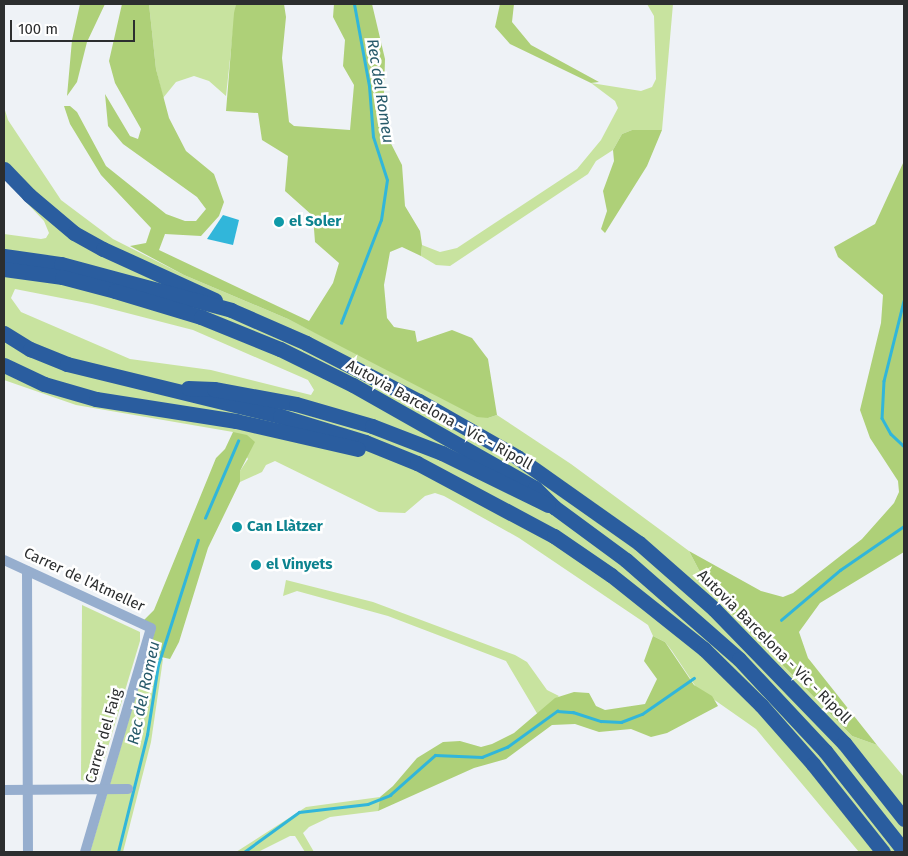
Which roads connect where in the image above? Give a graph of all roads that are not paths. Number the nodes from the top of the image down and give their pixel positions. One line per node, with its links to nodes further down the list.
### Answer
1 (4, 169): 4 (highway)
2 (4, 256): 4 (highway, Autovia Barcelona - Vic - Ripoll)
3 (4, 268): 9 (highway, Autovia Barcelona - Vic - Ripoll)
4 (231, 310): 17 (highway, Autovia Barcelona - Vic - Ripoll)
5 (4, 333): 7 (highway)
6 (4, 365): 8 (highway)
7 (166, 387): 8 (highway); 9 (highway)
8 (460, 485): 21 (highway)
9 (554, 507): 18 (highway, Autovia Barcelona - Vic - Ripoll)
10 (4, 560): 11 (street, Carrer de l'Atmeller)
11 (28, 571): 12 (street, Carrer de l'Atmeller); 16 (street)
12 (151, 628): 13 (street, Carrer del Faig)
13 (104, 788): 14 (street); 16 (street); 20 (street, Carrer del Faig)
14 (128, 789)
15 (4, 790): 16 (street)
16 (28, 790): 19 (street)
17 (904, 819)
18 (904, 851)
19 (28, 852)
20 (85, 852)
21 (883, 852)

